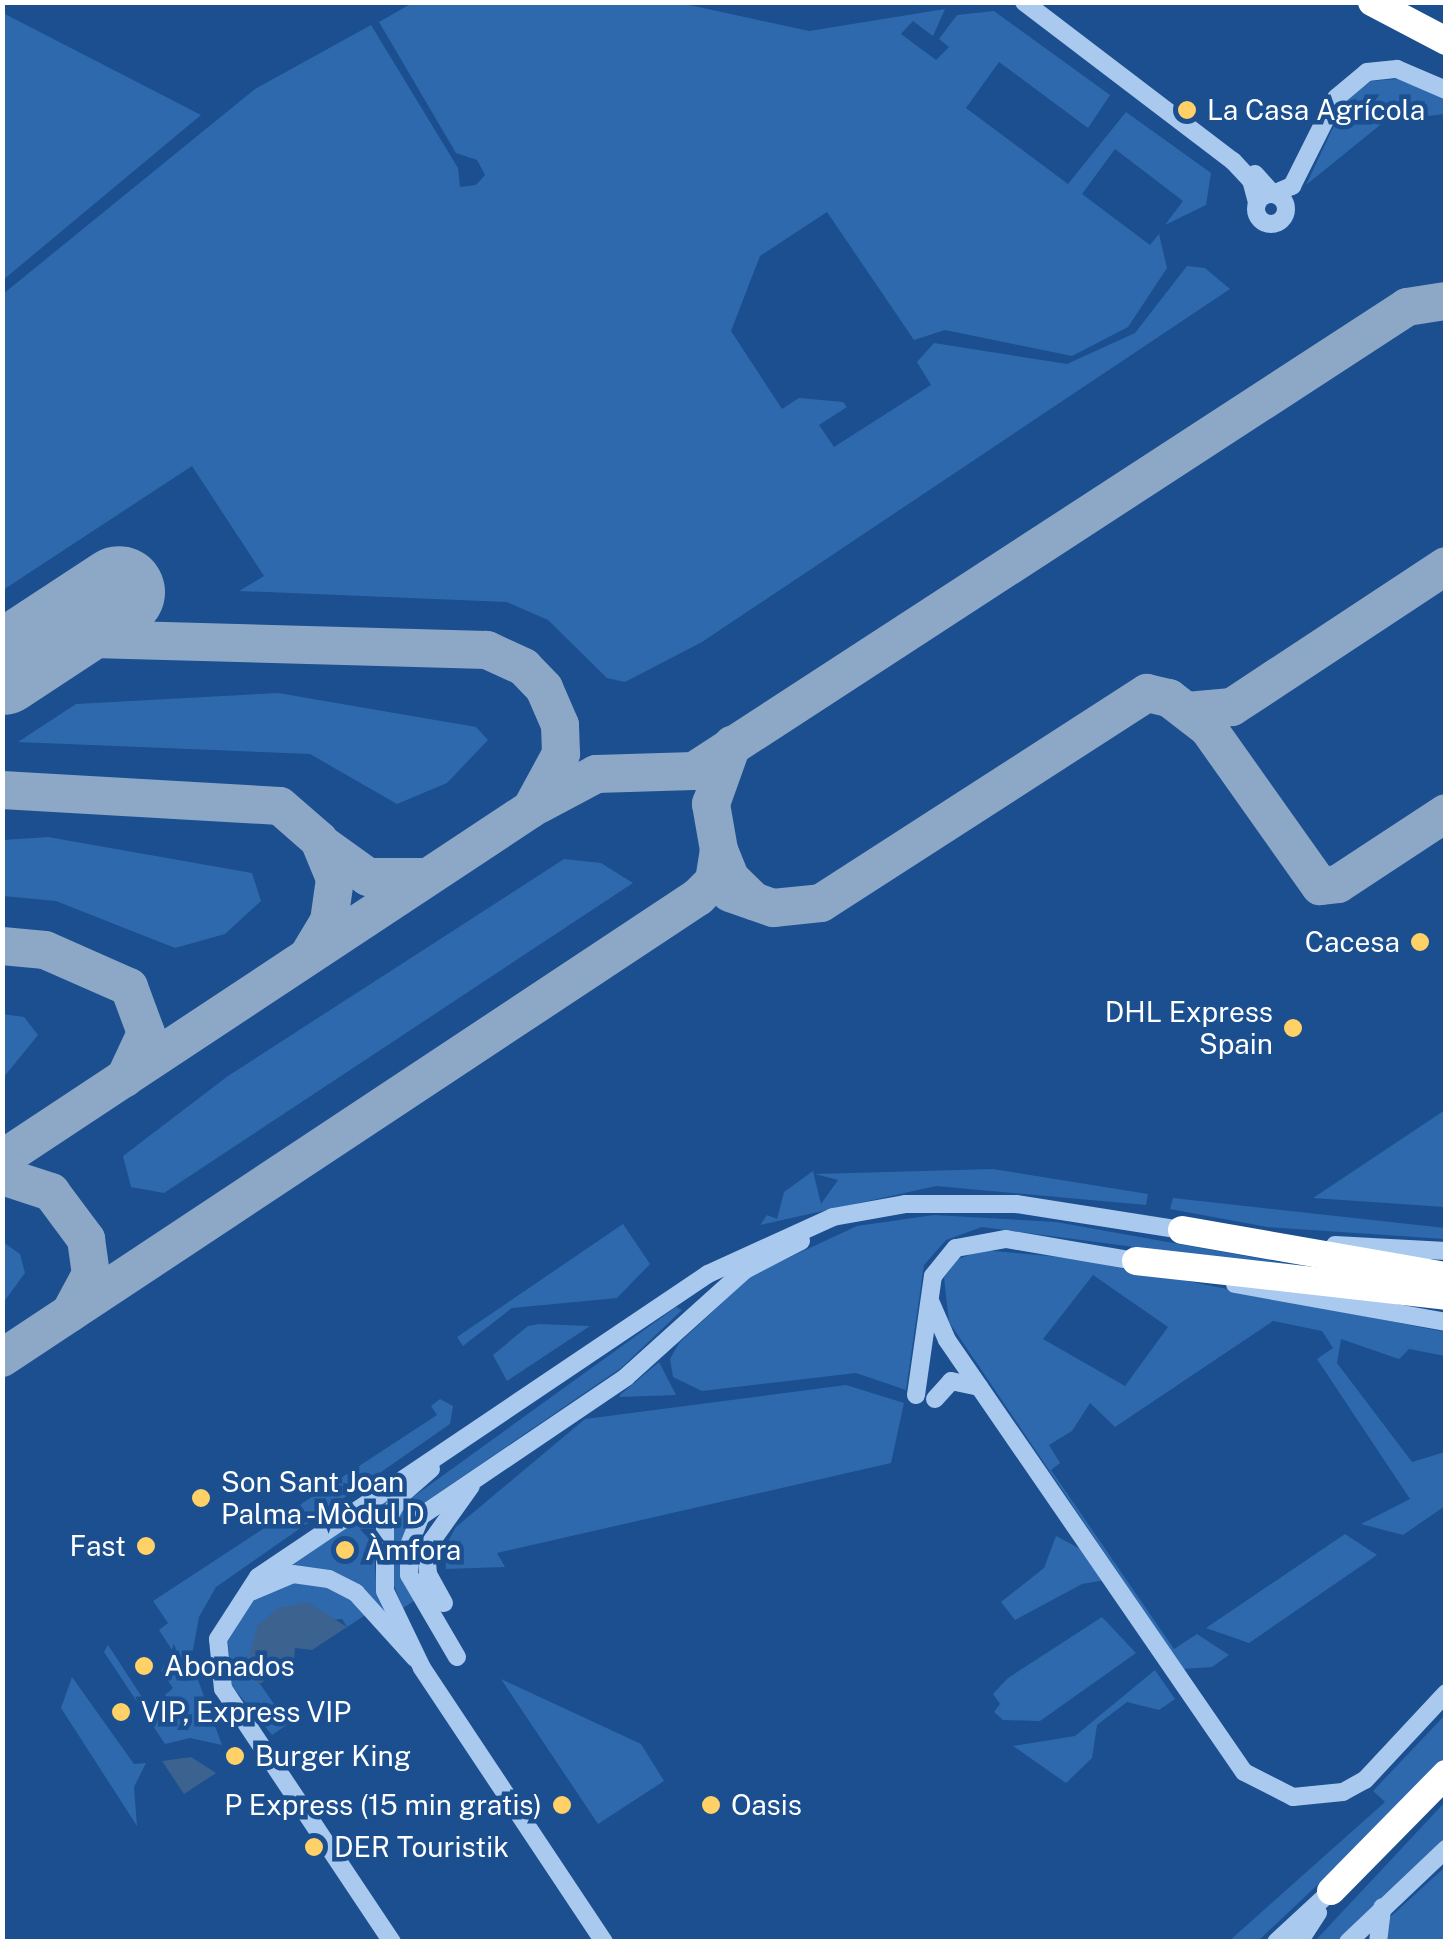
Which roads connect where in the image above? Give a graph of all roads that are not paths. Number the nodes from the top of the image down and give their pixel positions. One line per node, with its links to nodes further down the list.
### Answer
1 (1024, 2): 4 (street)
2 (1372, 2): 3 (highway)
3 (1446, 40)
4 (1446, 90)
5 (833, 1216): 6 (street); 16 (street); 17 (street)
6 (1182, 1230): 7 (street); 9 (highway)
7 (1446, 1250)
8 (1136, 1261): 10 (highway); 11 (street); 12 (street)
9 (1446, 1276)
10 (1446, 1296)
11 (931, 1304): 13 (street); 14 (street)
12 (1446, 1322)
13 (979, 1386): 15 (street); 21 (street)
14 (916, 1395)
15 (935, 1399)
16 (500, 1411): 19 (street); 20 (street)
17 (481, 1474): 18 (street); 20 (street)
18 (444, 1603)
19 (235, 1604): 20 (street); 26 (street)
20 (416, 1658): 27 (street)
21 (1446, 1693)
22 (1446, 1774): 24 (highway)
23 (1446, 1850): 25 (street)
24 (1332, 1892): 28 (street); 29 (street)
25 (1382, 1907): 30 (street); 31 (street)
26 (392, 1942)
27 (604, 1942)
28 (1276, 1942)
29 (1298, 1942)
30 (1348, 1942)
31 (1378, 1942)

